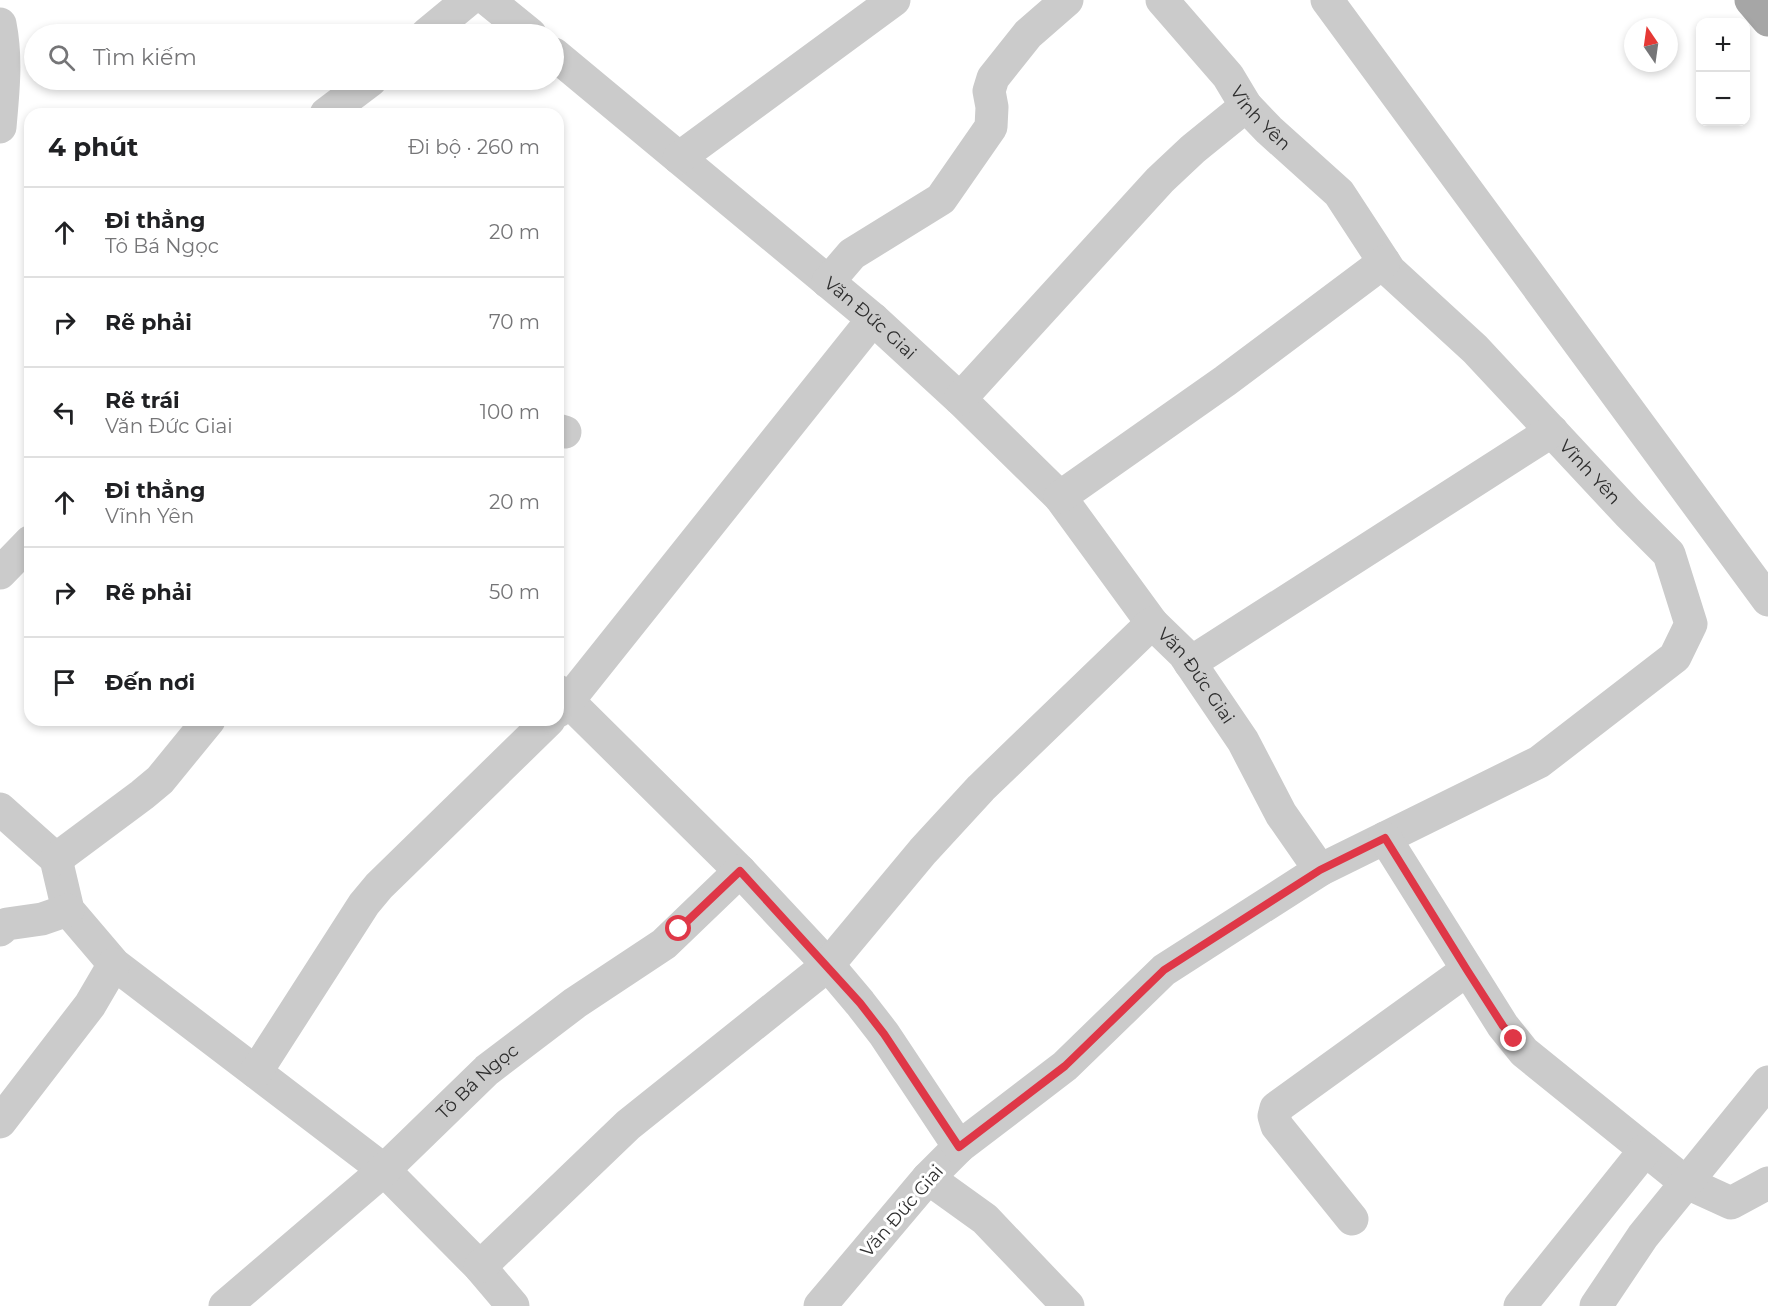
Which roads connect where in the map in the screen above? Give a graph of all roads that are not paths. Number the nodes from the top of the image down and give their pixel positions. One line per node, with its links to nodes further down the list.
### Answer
1 (468, 0): 10 (street)
2 (488, 0): 11 (street)
3 (894, 0): 17 (street)
4 (1067, 0): 19 (street)
5 (1162, 0): 14 (street, Vĩnh Yên)
6 (1327, 0): 26 (street)
7 (1751, 0): 8 (main road)
8 (1768, 20)
9 (0, 24): 16 (street)
10 (439, 24)
11 (518, 24)
12 (564, 62): 17 (street, Văn Đức Giai)
13 (358, 90): 15 (street)
14 (1246, 106): 18 (street, Vĩnh Yên); 21 (street)
15 (334, 108)
16 (0, 128)
17 (679, 158): 19 (street, Văn Đức Giai)
18 (1384, 262): 22 (street, Vĩnh Yên); 23 (street)
19 (828, 282): 20 (street, Văn Đức Giai)
20 (873, 319): 21 (street, Văn Đức Giai); 29 (street)
21 (960, 399): 23 (street, Văn Đức Giai)
22 (1552, 431): 28 (street); 34 (street, Vĩnh Yên)
23 (1060, 497): 27 (street, Văn Đức Giai)
24 (24, 548): 25 (street)
25 (0, 573)
26 (1768, 600)
27 (1152, 623): 28 (street, Văn Đức Giai); 41 (street)
28 (1190, 663): 36 (street, Văn Đức Giai)
29 (564, 699)
30 (564, 711): 37 (street)
31 (204, 726): 35 (street)
32 (538, 726): 43 (street)
33 (0, 809): 35 (street)
34 (1385, 838): 36 (street, Vĩnh Yên); 42 (street)
35 (57, 859): 38 (street)
36 (1320, 870): 46 (street, Văn Đức Giai)
37 (740, 871): 41 (street); 48 (street, Tô Bá Ngọc)
38 (68, 910): 39 (street); 40 (street)
39 (0, 930)
40 (114, 964): 43 (street); 45 (street)
41 (828, 965): 46 (street); 53 (street)
42 (1467, 970): 47 (street); 52 (street)
43 (256, 1072): 48 (street)
44 (1768, 1082): 50 (street)
45 (0, 1122)
46 (959, 1147): 49 (street, Văn Đức Giai)
47 (1645, 1150): 50 (street); 58 (street)
48 (384, 1170): 53 (street); 54 (street, Tô Bá Ngọc)
49 (928, 1178): 56 (street, Văn Đức Giai); 57 (street)
50 (1685, 1182): 51 (street); 59 (street)
51 (1768, 1183)
52 (1352, 1219)
53 (480, 1267): 55 (street)
54 (225, 1306)
55 (513, 1306)
56 (820, 1306)
57 (1068, 1306)
58 (1520, 1306)
59 (1596, 1306)

